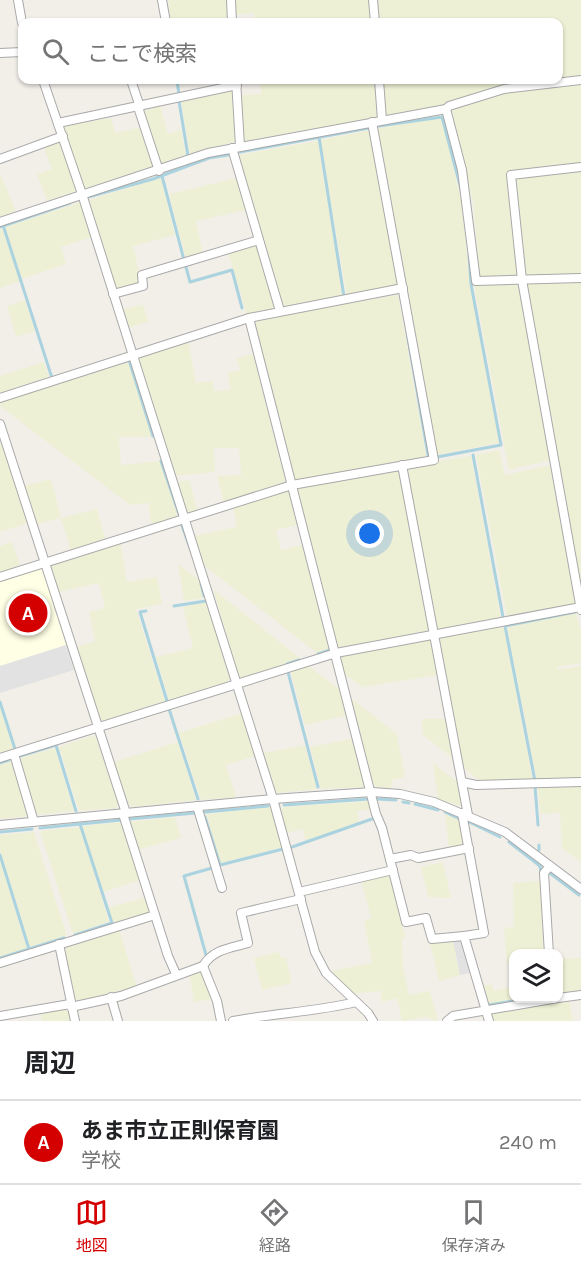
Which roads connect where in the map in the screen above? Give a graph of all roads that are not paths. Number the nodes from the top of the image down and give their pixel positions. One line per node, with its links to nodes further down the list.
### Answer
1 (18, 0): 5 (street)
2 (162, 0): 6 (street)
3 (231, 0): 7 (street)
4 (373, 0): 8 (street)
5 (21, 18)
6 (165, 18)
7 (232, 18)
8 (375, 18)
9 (18, 52): 10 (street)
10 (0, 53)
11 (581, 80): 12 (street)
12 (563, 82)
13 (44, 84): 23 (street)
14 (132, 84): 19 (street)
15 (228, 84): 19 (street)
16 (236, 84): 25 (street)
17 (379, 84): 21 (street)
18 (547, 84): 20 (street)
19 (139, 107): 23 (street); 28 (street)
20 (446, 109): 21 (street); 33 (street)
21 (382, 120): 22 (street)
22 (372, 122): 25 (street); 34 (street)
23 (58, 123): 24 (street)
24 (63, 136): 26 (street); 29 (street)
25 (236, 147): 28 (street); 31 (street)
26 (0, 159)
27 (581, 167): 33 (street)
28 (159, 171): 29 (street)
29 (82, 194): 30 (street); 35 (street)
30 (0, 222)
31 (259, 240): 35 (street); 36 (street)
32 (581, 278): 33 (street)
33 (522, 280): 46 (street)
34 (403, 288): 36 (street); 41 (street)
35 (113, 294): 38 (street)
36 (280, 311): 37 (street)
37 (249, 318): 38 (street); 42 (street)
38 (132, 355): 39 (street); 43 (street)
39 (0, 398)
40 (0, 424): 44 (street)
41 (402, 465): 42 (street); 47 (street)
42 (292, 485): 43 (street); 48 (street)
43 (184, 519): 44 (street); 49 (street)
44 (44, 563): 45 (street); 50 (street)
45 (0, 577)
46 (581, 608): 47 (street)
47 (434, 633): 48 (street); 53 (street)
48 (336, 653): 49 (street); 55 (street)
49 (236, 684): 50 (street); 56 (street)
50 (98, 727): 51 (street); 58 (street)
51 (14, 754): 52 (street); 60 (street)
52 (0, 758)
53 (462, 782): 54 (street); 59 (street)
54 (581, 782)
55 (372, 792): 56 (street); 59 (street); 63 (street)
56 (273, 799): 57 (street); 68 (street)
57 (197, 806): 58 (street); 66 (street)
58 (124, 813): 60 (street); 69 (street)
59 (465, 814): 62 (street); 64 (street)
60 (34, 822): 61 (street)
61 (0, 825)
62 (469, 848): 63 (street); 70 (street)
63 (390, 859): 65 (street)
64 (550, 866): 67 (street); 72 (street)
65 (393, 870): 68 (street); 70 (street)
66 (222, 888)
67 (581, 889)
68 (300, 895): 74 (street); 79 (street)
69 (154, 915): 71 (street); 75 (street)
70 (464, 936): 82 (street)
71 (59, 944): 73 (street); 81 (street)
72 (549, 949)
73 (0, 963)
74 (203, 966): 75 (street); 87 (street)
75 (176, 974): 77 (street)
76 (581, 995): 78 (street)
77 (111, 997): 81 (street); 86 (street)
78 (563, 998)
79 (356, 1002): 84 (street); 89 (street)
80 (530, 1003): 82 (street)
81 (70, 1006): 83 (street); 85 (street)
82 (486, 1010): 90 (street); 91 (street)
83 (0, 1016)
84 (254, 1019): 88 (street)
85 (75, 1021)
86 (118, 1021)
87 (221, 1021)
88 (233, 1021)
89 (373, 1021)
90 (447, 1021)
91 (489, 1021)

